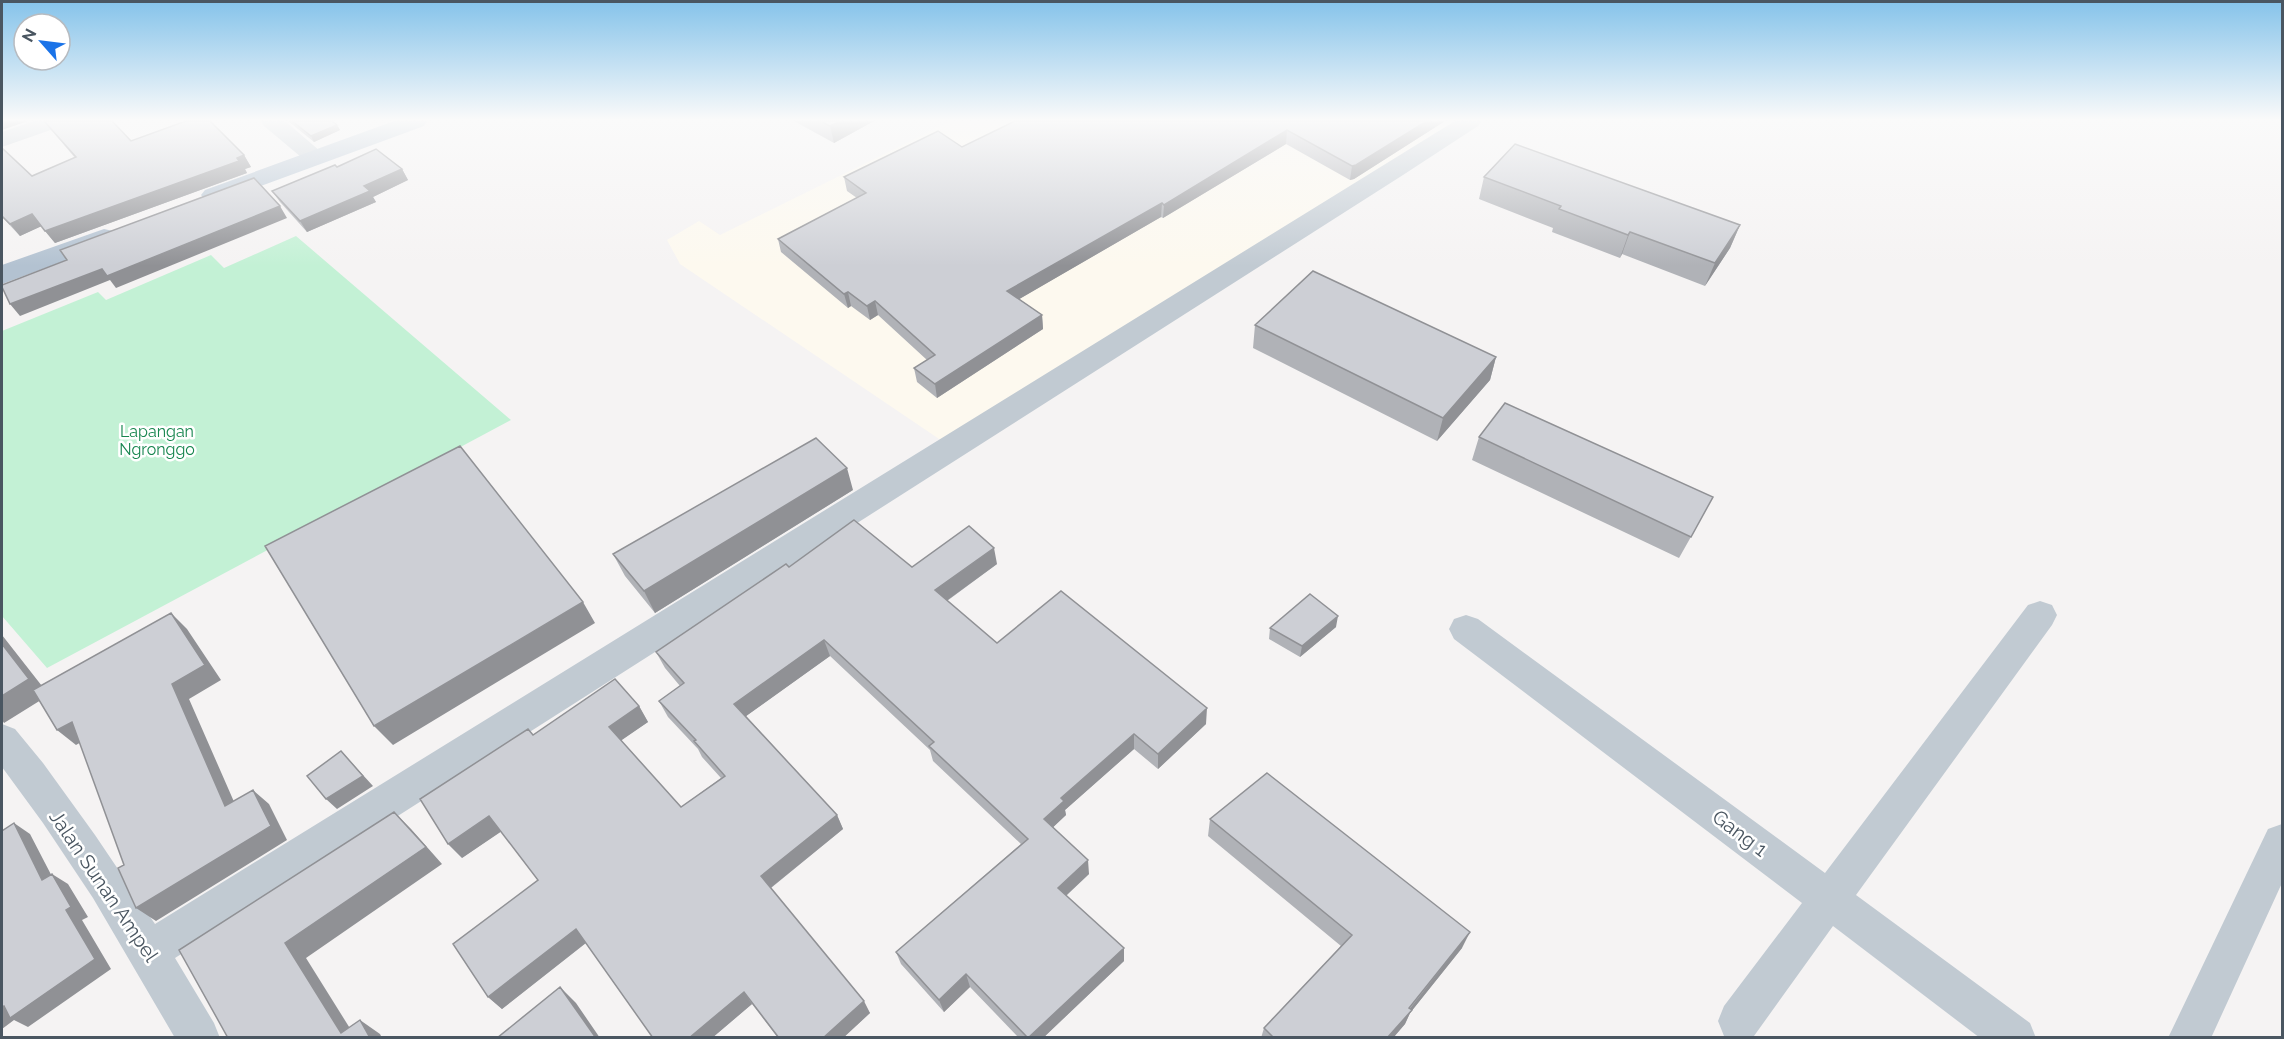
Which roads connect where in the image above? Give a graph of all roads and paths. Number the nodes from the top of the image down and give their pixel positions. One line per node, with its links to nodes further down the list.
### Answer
1 (282, 169): 3 (main road)
2 (1398, 169): 11 (street)
3 (192, 203)
4 (125, 229): 5 (main road)
5 (2, 276)
6 (2040, 615): 10 (street)
7 (1466, 629): 10 (street, Gang 1)
8 (2, 740): 11 (street, Jalan Sunan Ampel)
9 (2283, 842): 15 (street)
10 (1827, 898): 12 (street); 14 (street, Gang 1)
11 (149, 951): 13 (street, Jalan Sunan Ampel)
12 (1739, 1021)
13 (199, 1038)
14 (2015, 1038)
15 (2189, 1038)

